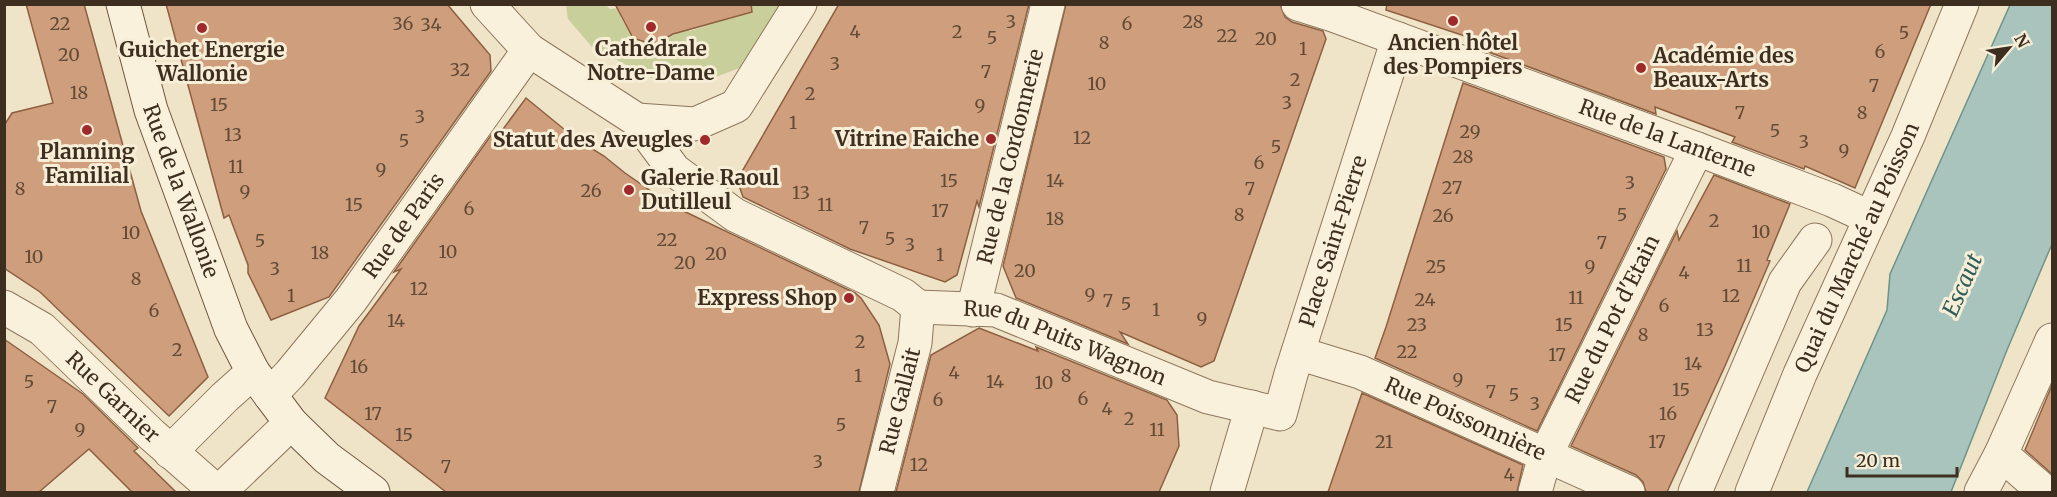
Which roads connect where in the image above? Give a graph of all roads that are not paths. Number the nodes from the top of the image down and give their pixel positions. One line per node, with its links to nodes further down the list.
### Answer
1 (123, 4): 18 (street, Rue de la Wallonie)
2 (488, 4): 8 (street)
3 (800, 4): 9 (street)
4 (1048, 4): 15 (street, Rue de la Cordonnerie)
5 (1298, 4): 7 (street)
6 (1962, 4): 11 (street, Quai du Marché au Poisson)
7 (1398, 39): 10 (street, Rue de la Lanterne); 17 (street, Place Saint-Pierre)
8 (529, 50): 9 (street); 18 (street, Rue de Paris)
9 (637, 120): 14 (street)
10 (1697, 149): 11 (street, Rue de la Lanterne); 24 (street, Rue du Pot d'Etain)
11 (1871, 218): 32 (street, Quai du Marché au Poisson)
12 (1815, 240): 31 (street, Quai du Marché au Poisson)
13 (4, 307): 22 (street, Rue Garnier)
14 (918, 307): 15 (street, Rue du Puits Wagnon); 27 (street, Rue Gallait)
15 (973, 310): 19 (street, Rue du Puits Wagnon)
16 (2052, 340): 23 (street)
17 (1294, 364): 20 (street, Place Saint-Pierre); 24 (street, Rue Poissonnière)
18 (262, 383): 21 (street, Rue de la Wallonie); 22 (street, Rue de Paris)
19 (1208, 397): 20 (street, Place Saint-Pierre)
20 (1252, 407): 28 (street)
21 (291, 423): 25 (street); 26 (street, Rue de la Wallonie)
22 (170, 452): 25 (street, Rue Garnier)
23 (2001, 454): 33 (street); 34 (street)
24 (1545, 456): 29 (street, Rue du Pot d'Etain); 30 (street, Rue Poissonnière)
25 (218, 492)
26 (373, 492)
27 (877, 492)
28 (1227, 492)
29 (1535, 492)
30 (1628, 492)
31 (1695, 492)
32 (1752, 492)
33 (1981, 492)
34 (2045, 492)

